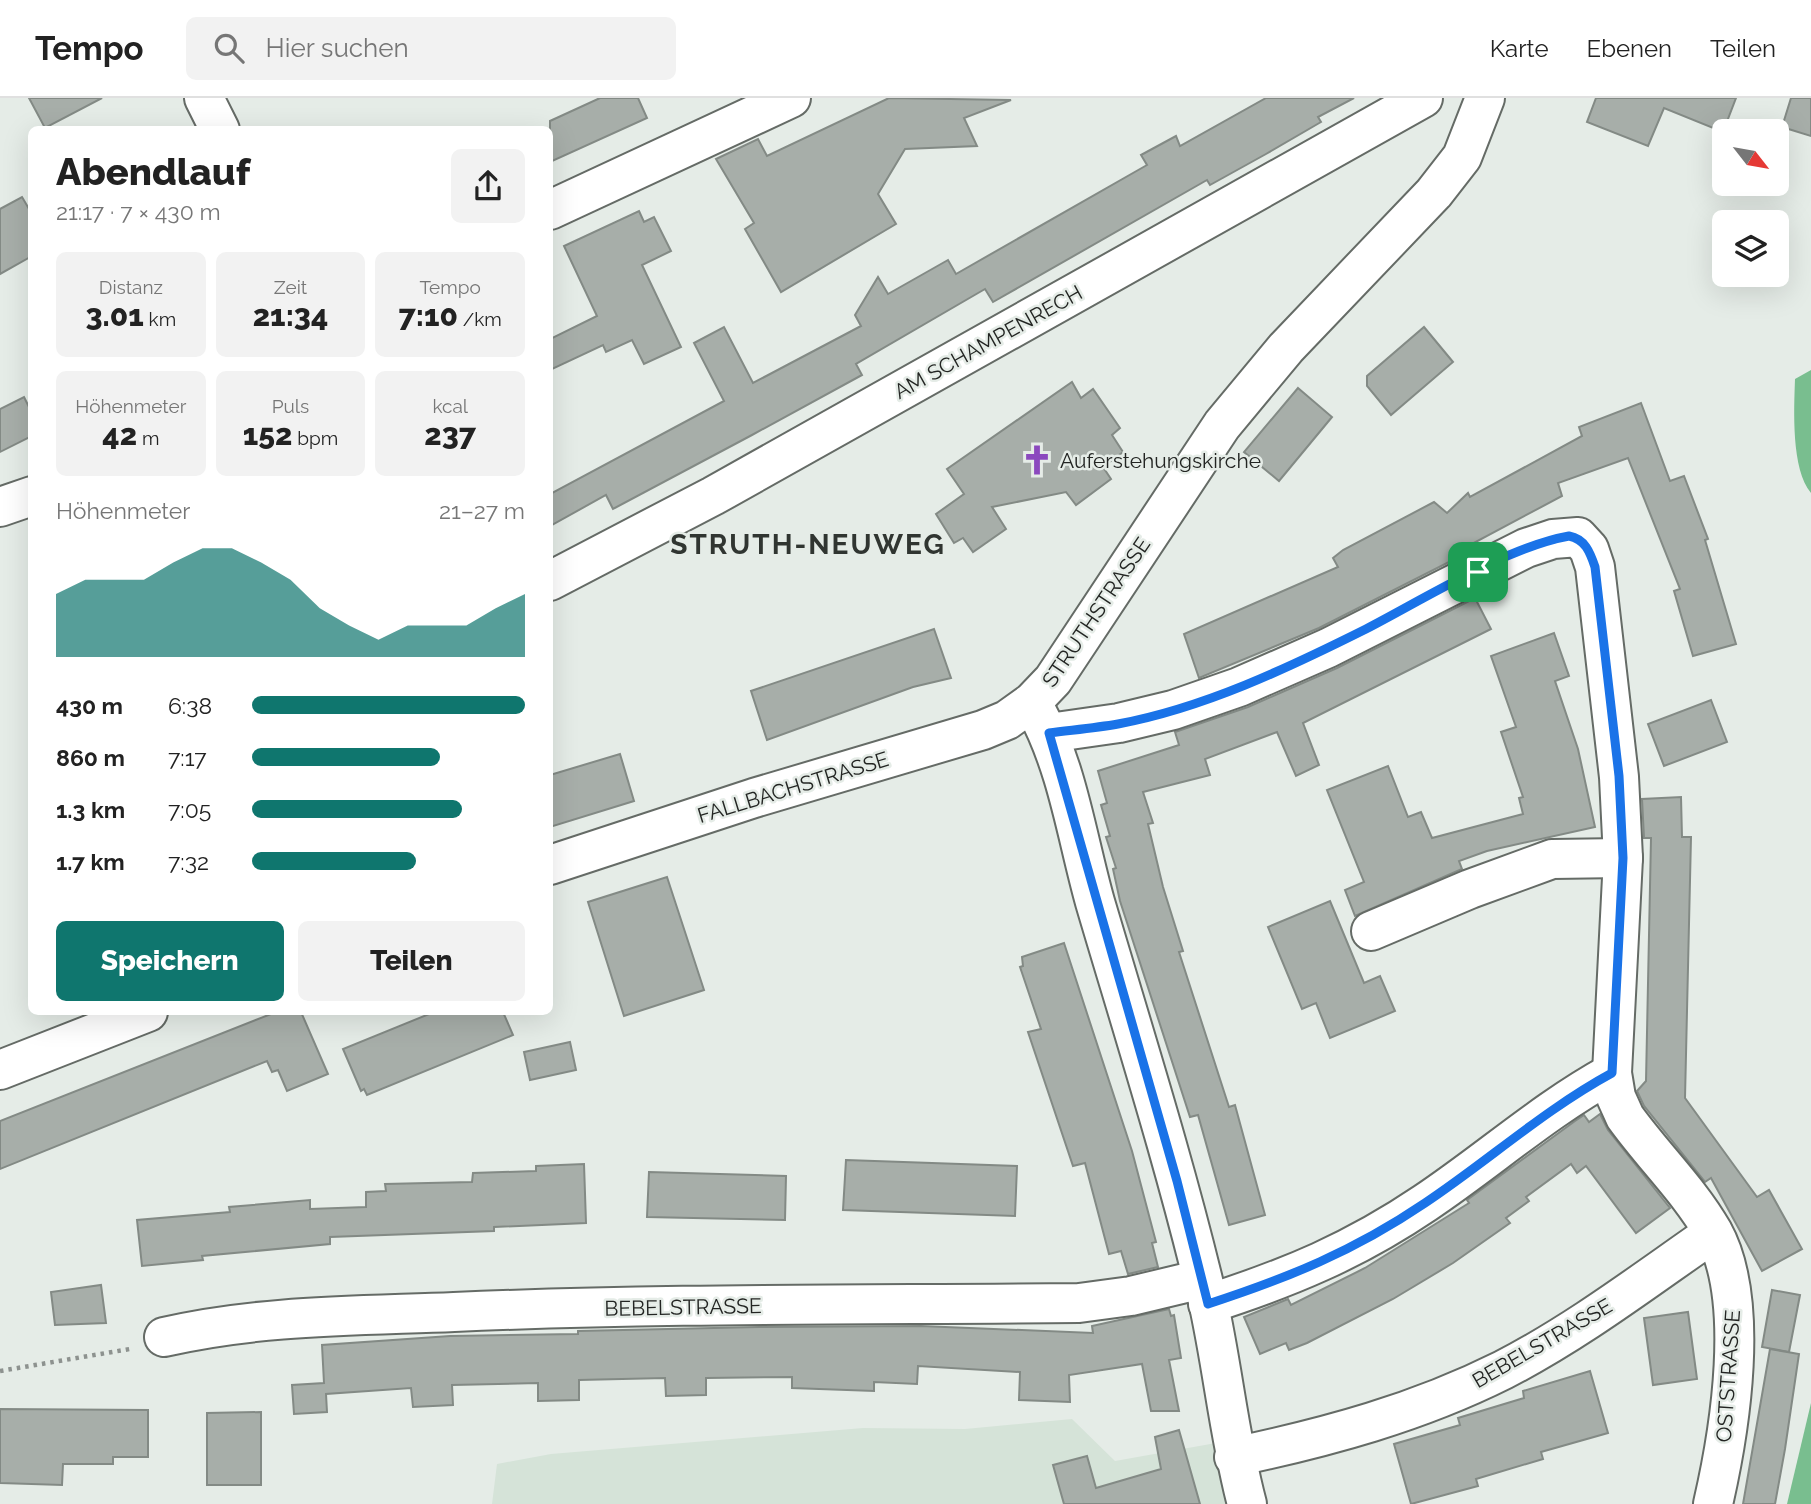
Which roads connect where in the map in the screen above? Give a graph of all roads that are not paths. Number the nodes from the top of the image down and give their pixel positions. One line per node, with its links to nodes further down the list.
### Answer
1 (204, 98): 5 (street)
2 (791, 98): 6 (street)
3 (1423, 98): 9 (street, AM SCHAMPENRECH)
4 (1485, 98): 10 (street, STRUTHSTRASSE)
5 (218, 126)
6 (553, 210)
7 (28, 497): 8 (street)
8 (0, 507)
9 (553, 580)
10 (1040, 717): 11 (street); 12 (street, FALLBACHSTRASSE); 18 (street)
11 (1623, 858): 13 (street); 16 (street)
12 (553, 864)
13 (1371, 931)
14 (140, 1015): 15 (street)
15 (0, 1070)
16 (1612, 1073): 17 (street, OSTSTRASSE); 18 (street, BEBELSTRASSE)
17 (1713, 1233): 20 (street, BEBELSTRASSE); 22 (street, OSTSTRASSE)
18 (1205, 1291): 19 (street, BEBELSTRASSE); 20 (street)
19 (164, 1337)
20 (1234, 1457): 21 (street)
21 (1247, 1504)
22 (1713, 1504)

